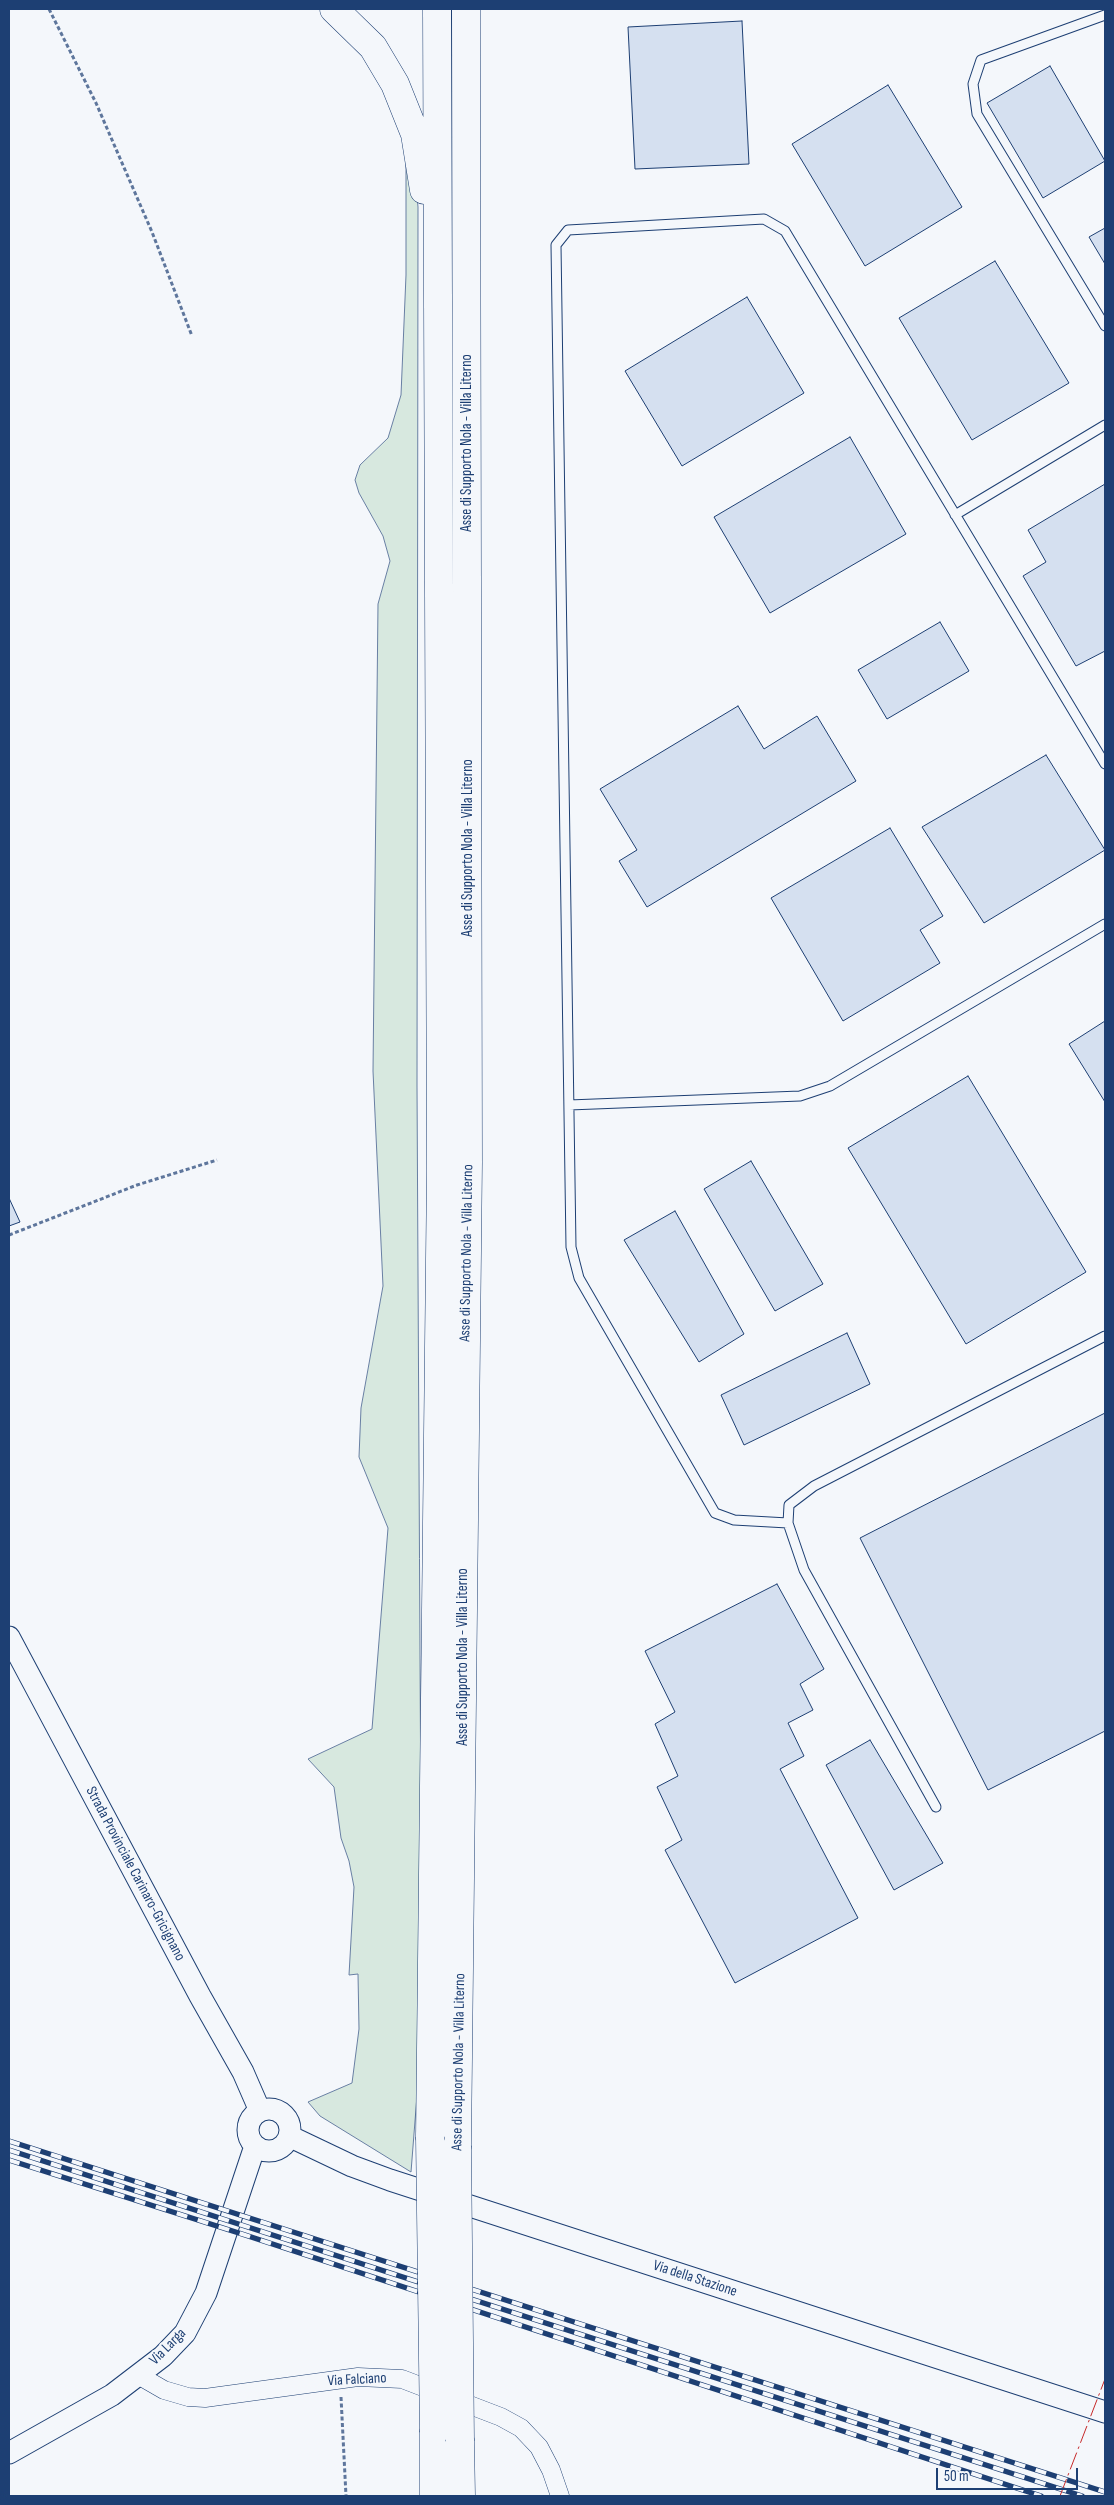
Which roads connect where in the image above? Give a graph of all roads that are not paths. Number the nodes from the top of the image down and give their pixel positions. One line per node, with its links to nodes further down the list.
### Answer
1 (334, 9): 7 (highway)
2 (437, 9): 7 (highway, Asse di Supporto Nola - Villa Literno)
3 (466, 9): 6 (highway, Asse di Supporto Nola - Villa Literno)
4 (473, 9): 6 (highway)
5 (1105, 15): 8 (lane)
6 (466, 127): 25 (highway, Asse di Supporto Nola - Villa Literno, bridge)
7 (438, 277): 24 (highway, Asse di Supporto Nola - Villa Literno, bridge)
8 (1105, 326)
9 (1105, 425): 10 (lane)
10 (956, 515): 11 (lane); 13 (lane)
11 (1105, 764)
12 (1105, 924): 13 (lane)
13 (569, 1105): 15 (lane)
14 (1105, 1336): 15 (lane)
15 (788, 1524): 17 (lane)
16 (9, 1637): 18 (street, Strada Provinciale Carinaro-Gricignano)
17 (936, 1807)
18 (260, 2111): 19 (street); 20 (street)
19 (290, 2136): 20 (street); 22 (street, Via della Stazione)
20 (256, 2146): 21 (street, Via Larga)
21 (138, 2375): 23 (street, Via Larga); 26 (street, Via Falciano)
22 (1105, 2412)
23 (9, 2453)
24 (434, 2496)
25 (461, 2496)
26 (560, 2496)

